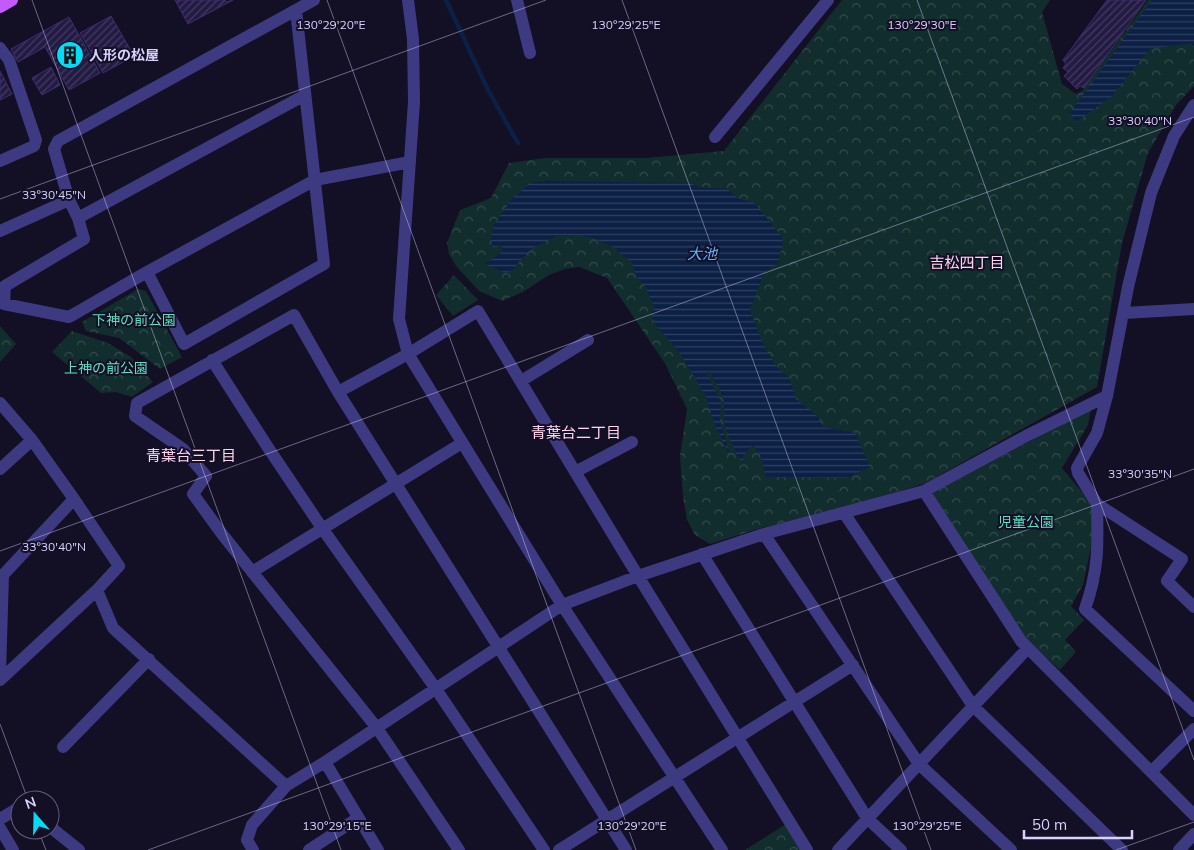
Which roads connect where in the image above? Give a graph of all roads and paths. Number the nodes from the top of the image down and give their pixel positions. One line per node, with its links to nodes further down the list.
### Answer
1 (12, 0): 6 (main road)
2 (314, 0): 7 (street)
3 (408, 0): 14 (street)
4 (517, 0): 9 (street)
5 (828, 0): 12 (street)
6 (0, 7)
7 (296, 10): 10 (street); 16 (street)
8 (0, 48): 13 (street)
9 (530, 53)
10 (305, 95): 15 (street); 17 (street)
11 (1193, 111): 21 (street)
12 (715, 137)
13 (0, 162)
14 (410, 162): 15 (street); 23 (street)
15 (315, 180): 19 (street); 19 (street)
16 (69, 200): 17 (street); 18 (street)
17 (78, 218): 19 (street)
18 (0, 231)
19 (147, 272)
20 (1194, 310): 21 (street)
21 (1124, 313): 27 (street)
22 (588, 340): 25 (street)
23 (408, 354): 25 (street); 26 (street); 31 (street)
24 (212, 360): 26 (street); 39 (street); 42 (street)
25 (520, 381): 33 (street)
26 (338, 392): 34 (street)
27 (1107, 396): 35 (street); 37 (street)
28 (0, 403): 29 (street)
29 (32, 440): 32 (street); 36 (street)
30 (632, 442): 33 (street)
31 (462, 443): 34 (street); 45 (street)
32 (0, 469)
33 (575, 472): 43 (street)
34 (395, 483): 39 (street); 47 (street)
35 (924, 491): 38 (street); 48 (street)
36 (74, 499): 44 (street); 51 (street)
37 (1097, 504): 46 (street); 56 (street)
38 (844, 513): 40 (street); 55 (street)
39 (322, 528): 42 (street); 53 (street)
40 (764, 534): 41 (street); 50 (street)
41 (702, 554): 43 (street); 54 (street)
42 (252, 572): 57 (street)
43 (638, 576): 45 (street); 59 (street)
44 (97, 590): 49 (street); 52 (street)
45 (562, 605): 47 (street); 64 (street)
46 (1194, 607)
47 (498, 648): 53 (street); 69 (street)
48 (1028, 648): 55 (street); 63 (street)
49 (148, 659): 60 (street); 65 (street)
50 (853, 665): 54 (street); 62 (street)
51 (0, 673)
52 (0, 680)
53 (436, 689): 57 (street); 79 (street)
54 (794, 703): 59 (street); 68 (street)
55 (973, 706): 62 (street); 87 (street)
56 (1194, 711)
57 (377, 728): 61 (street); 78 (street)
58 (1194, 729): 63 (street)
59 (738, 738): 64 (street); 83 (street)
60 (63, 747)
61 (325, 762): 65 (street); 67 (street)
62 (919, 764): 68 (street); 86 (street)
63 (1151, 772): 66 (street)
64 (675, 778): 69 (street); 82 (street)
65 (286, 786): 75 (street)
66 (1194, 815)
67 (358, 818): 76 (street); 77 (street)
68 (867, 818): 84 (street); 85 (street)
69 (606, 819): 80 (street); 81 (street)
70 (0, 828): 73 (street)
71 (1194, 834): 88 (street)
72 (60, 835): 74 (street)
73 (13, 850)
74 (79, 850)
75 (253, 850)
76 (309, 850)
77 (378, 850)
78 (459, 850)
79 (544, 850)
80 (559, 850)
81 (626, 850)
82 (722, 850)
83 (807, 850)
84 (838, 850)
85 (901, 850)
86 (1011, 850)
87 (1122, 850)
88 (1179, 850)

